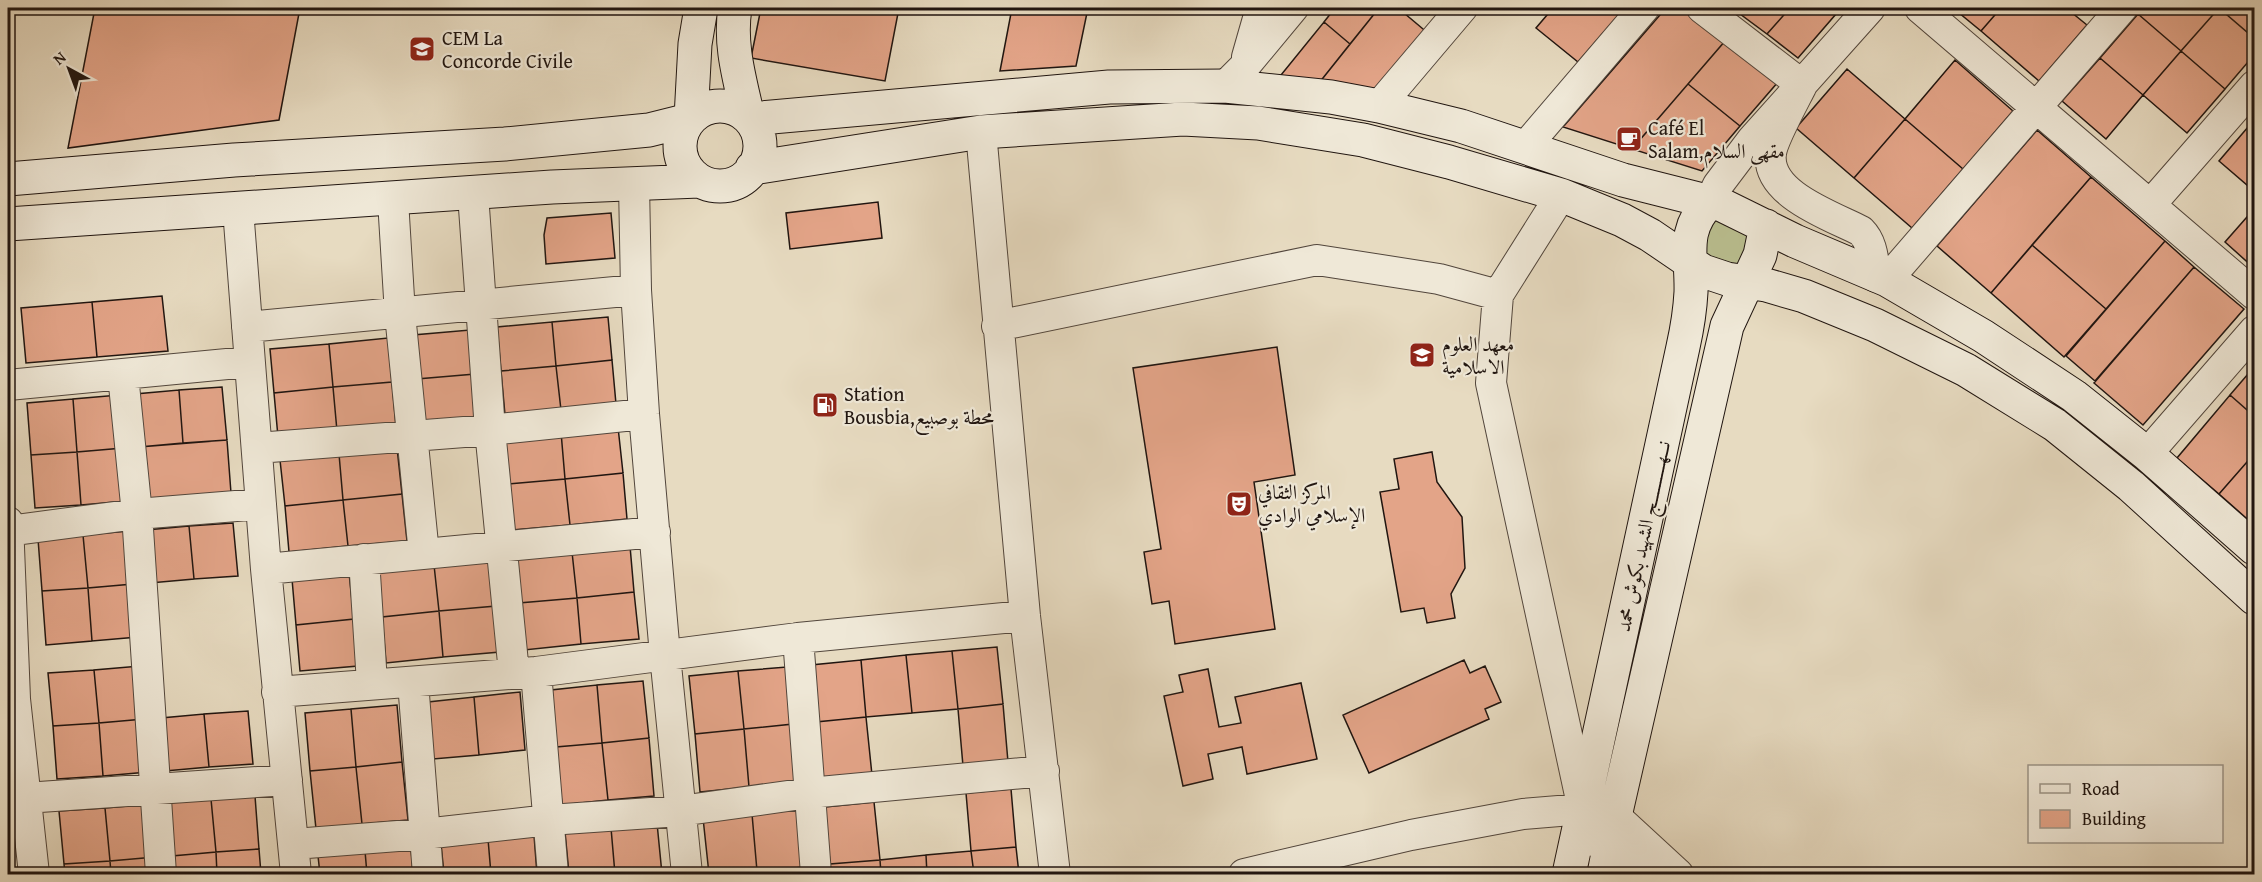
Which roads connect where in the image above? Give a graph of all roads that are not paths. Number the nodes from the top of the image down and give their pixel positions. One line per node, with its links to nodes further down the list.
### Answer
1 (701, 8): 17 (main road)
2 (735, 8): 16 (main road)
3 (1261, 8): 11 (street)
4 (1293, 8): 11 (street)
5 (1462, 8): 14 (street)
6 (1644, 8): 19 (street)
7 (1702, 8): 12 (street)
8 (1870, 8): 12 (street)
9 (1920, 8): 15 (street)
10 (2122, 8): 15 (street)
11 (1234, 76): 14 (main road); 16 (main road)
12 (1802, 85): 27 (street); 33 (street)
13 (2254, 86): 28 (street)
14 (1379, 106): 19 (main road)
15 (2037, 106): 28 (street); 33 (street)
16 (749, 118): 17 (main road); 20 (main road)
17 (690, 119): 21 (main road); 22 (main road)
18 (981, 132): 20 (main road); 25 (main road); 40 (street)
19 (1527, 146): 27 (main road)
20 (752, 168): 22 (main road)
21 (8, 179)
22 (699, 181): 23 (main road)
23 (634, 184): 24 (main road); 35 (street)
24 (473, 194): 26 (main road); 38 (street)
25 (1561, 195): 32 (main road); 37 (street)
26 (393, 200): 29 (main road); 39 (street)
27 (1710, 201): 31 (main road); 32 (main road, نـــهـــــــــــج الشهيد بكوش محمد)
28 (2151, 204): 36 (street)
29 (238, 209): 30 (main road); 41 (street)
30 (8, 224)
31 (1766, 226): 33 (main road); 34 (main road, نـــهـــــــــــج الشهيد بكوش محمد)
32 (1691, 263): 34 (main road); 77 (main road, نـــهـــــــــــج الشهيد بكوش محمد)
33 (1882, 279): 50 (main road)
34 (1747, 282): 61 (main road); 80 (main road, نـــهـــــــــــج الشهيد بكوش محمد)
35 (636, 290): 38 (street); 46 (street)
36 (2254, 294)
37 (1498, 295): 40 (street); 77 (street)
38 (482, 305): 39 (street); 47 (street)
39 (400, 314): 41 (street); 48 (street)
40 (997, 326): 62 (street)
41 (247, 327): 43 (street)
42 (2254, 332): 50 (street)
43 (248, 362): 44 (street); 49 (street)
44 (123, 375): 45 (street); 52 (street)
45 (8, 385)
46 (644, 414): 47 (street); 55 (street)
47 (490, 430): 48 (street); 56 (street)
48 (412, 435): 49 (street); 58 (street)
49 (257, 448): 51 (street)
50 (2147, 454): 57 (main road)
51 (261, 504): 52 (street); 60 (street)
52 (137, 514): 54 (street); 72 (street)
53 (8, 522): 54 (street)
54 (8, 531): 69 (street)
55 (656, 532): 56 (street); 64 (street)
56 (501, 546): 58 (street); 65 (street)
57 (2254, 548)
58 (424, 554): 59 (street)
59 (364, 559): 60 (street); 67 (street)
60 (266, 569): 68 (street)
61 (2254, 598)
62 (1025, 616): 63 (street); 70 (street)
63 (798, 638): 64 (street); 73 (street)
64 (665, 655): 65 (street); 75 (street)
65 (525, 673): 66 (street); 76 (street)
66 (413, 682): 67 (street); 78 (street)
67 (372, 683): 68 (street)
68 (277, 692): 71 (street)
69 (11, 699): 74 (street)
70 (1044, 771): 73 (street); 88 (street)
71 (287, 780): 72 (street); 79 (street)
72 (156, 790): 74 (street); 82 (street)
73 (809, 793): 75 (street); 87 (street)
74 (25, 798): 81 (street)
75 (680, 811): 76 (street); 86 (street)
76 (549, 820): 78 (street); 85 (street)
77 (1580, 823): 80 (street); 89 (street); 90 (main road, نـــهـــــــــــج الشهيد بكوش محمد)
78 (424, 834): 79 (street); 84 (street)
79 (294, 843): 83 (street)
80 (1610, 845): 91 (street); 92 (street)
81 (34, 874)
82 (161, 874)
83 (296, 874)
84 (428, 874)
85 (553, 874)
86 (687, 874)
87 (816, 874)
88 (1055, 874)
89 (1244, 874)
90 (1569, 874)
91 (1641, 874)
92 (1678, 874)

